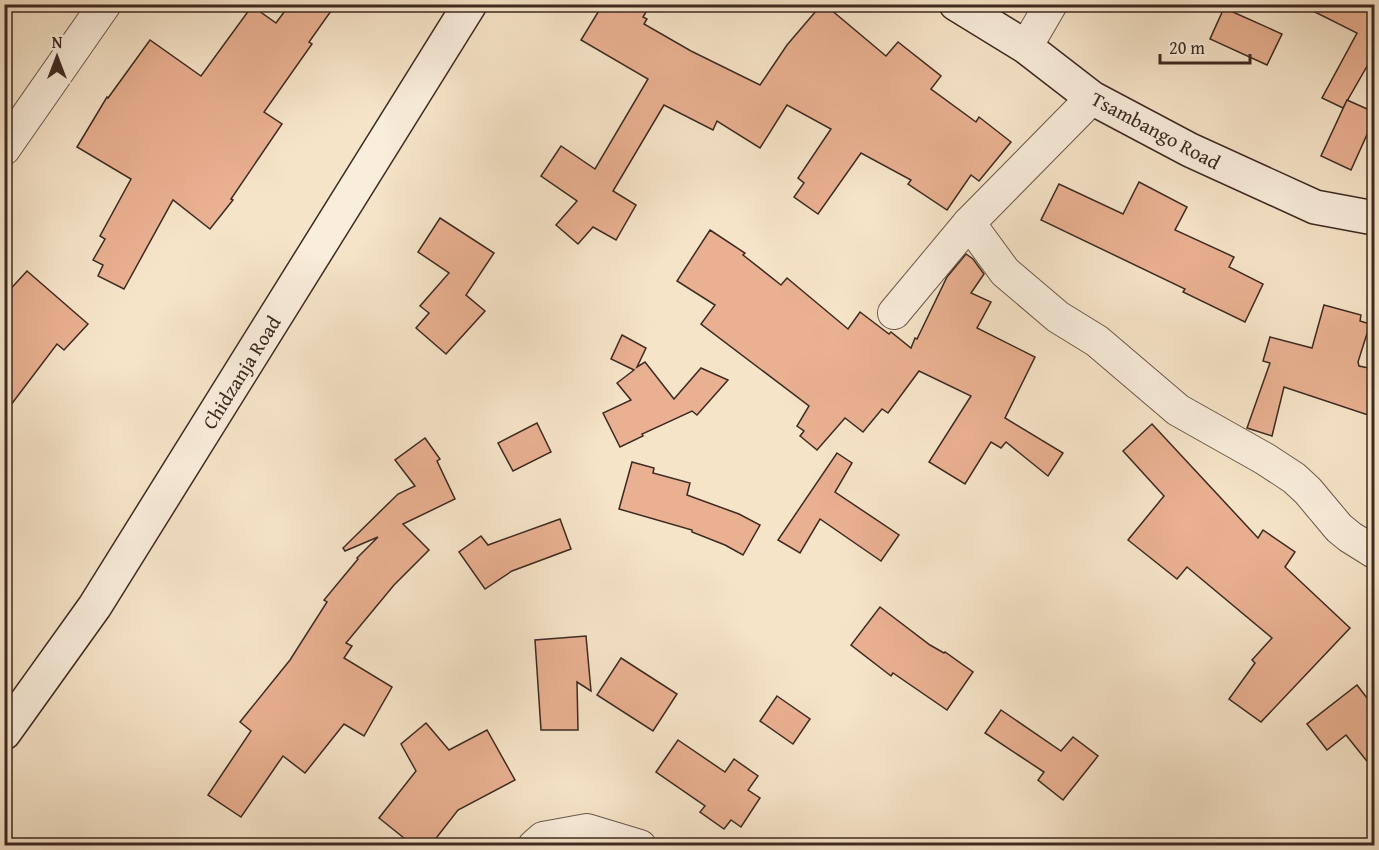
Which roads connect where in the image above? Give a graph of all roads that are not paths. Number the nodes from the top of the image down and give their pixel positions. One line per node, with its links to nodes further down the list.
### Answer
1 (105, 4): 7 (street)
2 (470, 4): 12 (street, Chidzanja Road)
3 (956, 4): 5 (street, Tsambango Road)
4 (1052, 4): 5 (street)
5 (1026, 47): 6 (street, Tsambango Road)
6 (1092, 98): 8 (street, Tsambango Road); 9 (street)
7 (4, 149)
8 (1374, 218)
9 (969, 223): 10 (street); 11 (street)
10 (894, 313)
11 (1374, 552)
12 (4, 733)
13 (534, 846): 14 (street)
14 (640, 846)

